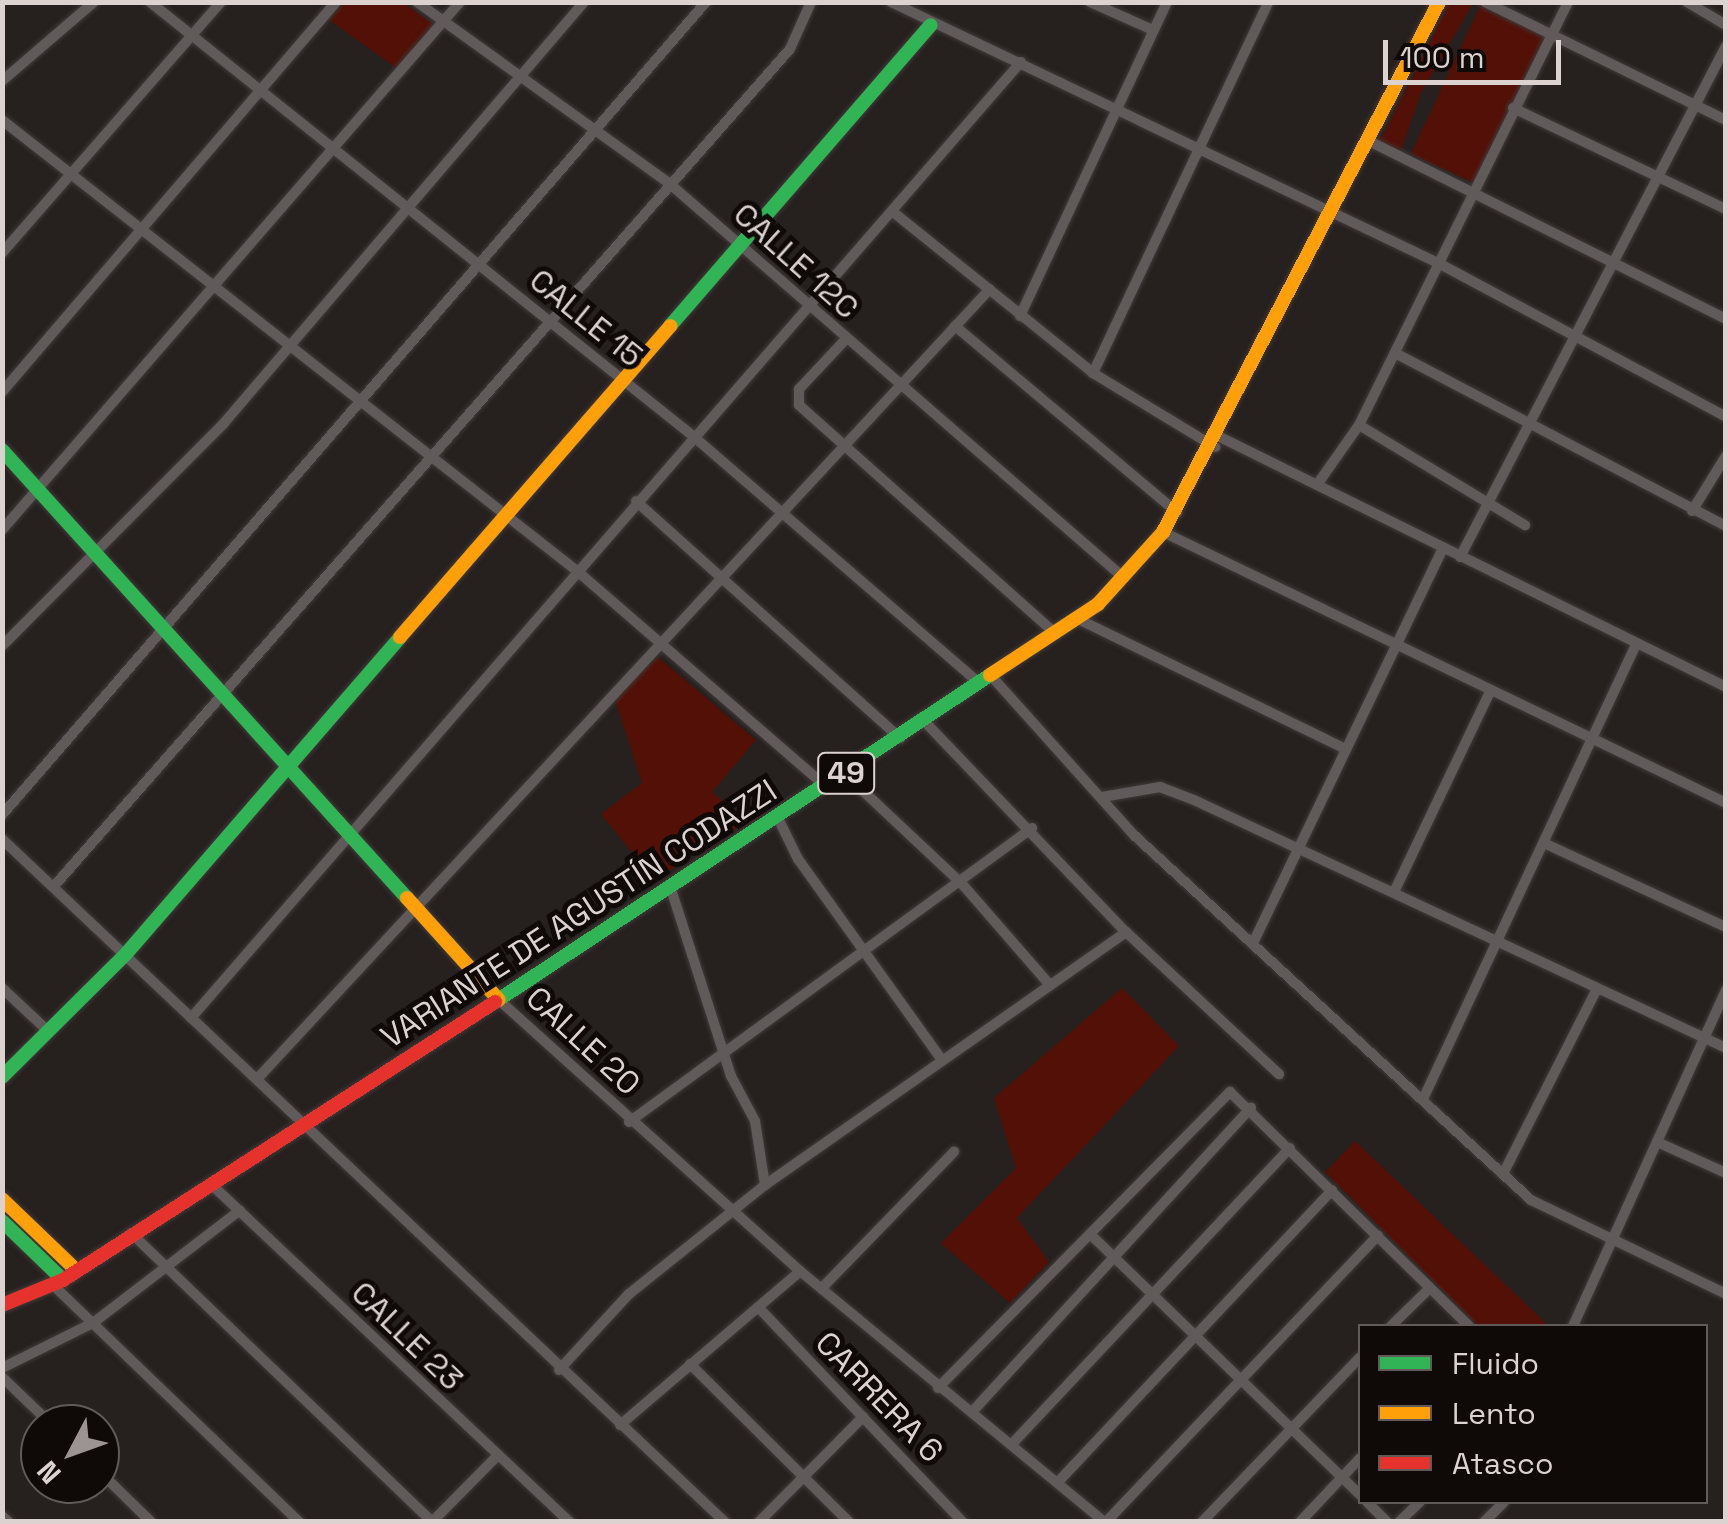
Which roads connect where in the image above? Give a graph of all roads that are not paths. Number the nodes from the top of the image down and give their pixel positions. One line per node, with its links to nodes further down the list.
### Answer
1 (94, 2): 27 (street)
2 (150, 2): 23 (street, CALLE 15)
3 (221, 2): 23 (street)
4 (336, 2): 28 (street)
5 (417, 2): 18 (street, CALLE 12C)
6 (460, 2): 18 (street)
7 (584, 2): 26 (street)
8 (706, 2): 34 (street)
9 (811, 2): 40 (street)
10 (1090, 2): 21 (street)
11 (1167, 2): 21 (street)
12 (1268, 2): 37 (street)
13 (1439, 2): 35 (street, VARIANTE DE AGUSTÍN CODAZZI / 49)
14 (1485, 2): 22 (street)
15 (1568, 2): 22 (street)
16 (1687, 2): 20 (street)
17 (898, 4): 19 (street)
18 (445, 20): 26 (street, CALLE 12C); 36 (street)
19 (932, 24): 25 (street); 47 (street)
20 (1726, 24)
21 (1153, 30): 30 (street)
22 (1551, 35): 29 (street); 31 (street)
23 (193, 36): 28 (street, CALLE 15); 38 (street)
24 (1726, 46): 29 (street)
25 (1021, 62): 30 (street); 44 (street)
26 (520, 76): 34 (street, CALLE 12C); 42 (street)
27 (2, 81)
28 (262, 93): 36 (street, CALLE 15); 46 (street)
29 (1698, 106): 33 (street); 39 (street)
30 (1118, 107): 37 (street); 55 (street)
31 (1513, 108): 39 (street); 41 (street)
32 (2, 120): 38 (street)
33 (1726, 120)
34 (598, 128): 40 (street, CALLE 12C); 50 (street)
35 (1369, 141): 41 (street); 45 (street, VARIANTE DE AGUSTÍN CODAZZI / 49)
36 (336, 146): 42 (street, CALLE 15); 53 (street)
37 (1200, 147): 45 (street); 63 (street)
38 (73, 176): 46 (street); 48 (street)
39 (1662, 179): 43 (street); 49 (street)
40 (670, 184): 47 (street, CALLE 12C); 57 (street)
41 (1474, 192): 49 (street); 51 (street)
42 (406, 204): 50 (street, CALLE 15); 61 (street)
43 (1726, 209)
44 (893, 212): 52 (street); 54 (street)
45 (1334, 212): 51 (street); 72 (street, VARIANTE DE AGUSTÍN CODAZZI / 49)
46 (145, 232): 53 (street); 66 (street)
47 (741, 243): 54 (street, CALLE 12C); 64 (street)
48 (2, 253)
49 (1619, 262): 56 (street); 60 (street)
50 (480, 264): 57 (street, CALLE 15); 67 (street)
51 (1440, 264): 60 (street); 62 (street)
52 (990, 289): 55 (street); 58 (street)
53 (220, 290): 61 (street); 78 (street)
54 (808, 303): 59 (street, CALLE 12C); 71 (street)
55 (1020, 316): 63 (street)
56 (1726, 319)
57 (550, 324): 64 (street, CALLE 15); 75 (street)
58 (955, 326): 65 (street); 83 (street)
59 (846, 339): 65 (street, CALLE 12C); 73 (street)
60 (1578, 342): 68 (street); 69 (street)
61 (291, 344): 67 (street); 89 (street)
62 (1396, 353): 69 (street); 70 (street)
63 (1093, 374): 72 (street)
64 (625, 381): 71 (street, CALLE 15); 84 (street)
65 (898, 384): 73 (street); 94 (street, CALLE 12C)
66 (2, 392)
67 (362, 398): 75 (street); 96 (street)
68 (1726, 418)
69 (1536, 422): 80 (street); 82 (street)
70 (1359, 426): 77 (street); 80 (street)
71 (693, 436): 79 (street); 81 (street, CALLE 15)
72 (1218, 442): 77 (street); 83 (street, VARIANTE DE AGUSTÍN CODAZZI / 49)
73 (841, 446): 81 (street); 97 (street)
74 (2, 450): 78 (street, CALLE 20)
75 (432, 456): 84 (street); 105 (street)
76 (1726, 456): 82 (street)
77 (1319, 482): 90 (street)
78 (40, 493): 87 (street); 89 (street, CALLE 20)
79 (636, 502): 92 (street); 93 (street)
80 (1490, 504): 85 (street); 91 (street)
81 (782, 511): 93 (street); 102 (street, CALLE 15)
82 (1692, 511): 86 (street)
83 (1176, 512): 88 (street, VARIANTE DE AGUSTÍN CODAZZI / 49)
84 (505, 514): 92 (street); 110 (street)
85 (1525, 524)
86 (1726, 526)
87 (2, 530)
88 (1163, 532): 94 (street, VARIANTE DE AGUSTÍN CODAZZI / 49); 101 (street)
89 (97, 551): 96 (street, CALLE 20); 99 (street)
90 (1442, 551): 91 (street); 101 (street)
91 (1460, 557): 100 (street)
92 (576, 570): 98 (street); 119 (street)
93 (720, 578): 98 (street); 108 (street)
94 (1124, 578): 95 (street, VARIANTE DE AGUSTÍN CODAZZI / 49)
95 (1080, 620): 97 (street, VARIANTE DE AGUSTÍN CODAZZI / 49); 109 (street)
96 (170, 630): 105 (street, CALLE 20); 115 (street)
97 (1057, 635): 102 (street, VARIANTE DE AGUSTÍN CODAZZI / 49)
98 (656, 643): 112 (street); 126 (street)
99 (2, 646)
100 (1635, 646): 103 (street); 107 (street)
101 (1390, 647): 104 (street); 109 (street)
102 (987, 682): 106 (street, VARIANTE DE AGUSTÍN CODAZZI / 49); 113 (street, CALLE 15)
103 (1726, 687)
104 (1488, 694): 107 (street); 125 (street)
105 (230, 697): 110 (street, CALLE 20); 123 (street)
106 (926, 723): 108 (street, VARIANTE DE AGUSTÍN CODAZZI / 49); 117 (street)
107 (1592, 737): 114 (street); 120 (street)
108 (901, 739): 111 (street, VARIANTE DE AGUSTÍN CODAZZI / 49)
109 (1341, 747): 121 (street)
110 (286, 764): 119 (street, CALLE 20); 132 (street)
111 (845, 774): 112 (street, VARIANTE DE AGUSTÍN CODAZZI / 49); 122 (street)
112 (824, 785): 116 (street, VARIANTE DE AGUSTÍN CODAZZI / 49)
113 (1102, 797): 121 (street); 130 (street, CALLE 15)
114 (1726, 803)
115 (2, 815)
116 (777, 816): 124 (street, VARIANTE DE AGUSTÍN CODAZZI / 49); 131 (street)
117 (1032, 828): 122 (street); 128 (street)
118 (2, 839): 123 (street)
119 (351, 839): 126 (street, CALLE 20); 138 (street)
120 (1546, 844): 127 (street); 129 (street)
121 (1294, 846): 125 (street); 130 (street)
122 (963, 885): 131 (street); 133 (street)
123 (55, 886): 132 (street)
124 (670, 886): 137 (street, VARIANTE DE AGUSTÍN CODAZZI / 49); 142 (street)
125 (1395, 890): 129 (street)
126 (414, 906): 137 (street, CALLE 20); 146 (street)
127 (1726, 927)
128 (1126, 932): 133 (street); 144 (street)
129 (1494, 939): 135 (street); 147 (street)
130 (1253, 942): 147 (street, CALLE 15)
131 (865, 952): 142 (street); 143 (street)
132 (125, 955): 138 (street); 139 (street)
133 (1050, 986): 143 (street)
134 (2, 988): 139 (street)
135 (1597, 989): 140 (street); 154 (street)
136 (1726, 990): 140 (street)
137 (499, 1000): 149 (street, CALLE 20); 150 (street, VARIANTE DE AGUSTÍN CODAZZI / 49)
138 (191, 1018): 146 (street)
139 (47, 1030): 145 (street)
140 (1705, 1038): 141 (street); 151 (street)
141 (1726, 1048)
142 (725, 1056): 149 (street); 157 (street)
143 (942, 1060): 157 (street)
144 (1279, 1074)
145 (2, 1076)
146 (258, 1078): 150 (street)
147 (1424, 1097): 154 (street, CALLE 15)
148 (1250, 1108): 152 (street); 164 (street); 167 (street)
149 (629, 1122): 161 (street, CALLE 20)
150 (307, 1126): 156 (street, VARIANTE DE AGUSTÍN CODAZZI / 49); 186 (street)
151 (1656, 1142): 155 (street); 166 (street)
152 (1290, 1148): 158 (street); 175 (street)
153 (954, 1152): 172 (street)
154 (1504, 1172): 166 (street, CALLE 15)
155 (1726, 1173)
156 (212, 1184): 160 (street, CALLE 23); 163 (street, VARIANTE DE AGUSTÍN CODAZZI / 49)
157 (765, 1184): 161 (street)
158 (1332, 1190): 165 (street); 182 (street)
159 (2, 1199): 169 (street)
160 (240, 1210): 168 (street); 196 (street, CALLE 23)
161 (733, 1210): 170 (street, CALLE 20); 186 (street)
162 (2, 1221): 171 (street)
163 (131, 1233): 168 (street); 169 (street, VARIANTE DE AGUSTÍN CODAZZI / 49)
164 (1091, 1235): 167 (street); 189 (street)
165 (1378, 1235): 173 (street); 188 (street)
166 (1612, 1242): 174 (street, CALLE 15); 181 (street)
167 (1114, 1258): 175 (street); 191 (street)
168 (165, 1266): 178 (street); 196 (street)
169 (76, 1270): 171 (street, VARIANTE DE AGUSTÍN CODAZZI / 49)
170 (800, 1271): 172 (street, CALLE 20); 177 (street)
171 (58, 1282): 176 (street, VARIANTE DE AGUSTÍN CODAZZI / 49); 178 (street)
172 (822, 1288): 189 (street, CALLE 20)
173 (1430, 1288): 179 (street); 180 (street)
174 (1726, 1294)
175 (1152, 1297): 182 (street); 195 (street)
176 (2, 1305)
177 (758, 1308): 184 (street); 192 (street, CARRERA 6)
178 (94, 1322): 185 (street); 209 (street)
179 (1393, 1324)
180 (1467, 1324)
181 (1574, 1324)
182 (1193, 1336): 188 (street); 200 (street)
183 (1358, 1359): 194 (street)
184 (690, 1364): 193 (street); 199 (street)
185 (2, 1368)
186 (559, 1370): 193 (street)
187 (2, 1377): 190 (street)
188 (1240, 1380): 194 (street); 215 (street)
189 (938, 1388): 191 (street, CALLE 20)
190 (30, 1404)
191 (972, 1412): 195 (street, CALLE 20)
192 (863, 1416): 199 (street); 214 (street, CARRERA 6)
193 (620, 1425): 211 (street)
194 (1289, 1429): 198 (street); 216 (street)
195 (1012, 1444): 200 (street, CALLE 20)
196 (497, 1456): 210 (street, CALLE 23)
197 (1358, 1460): 198 (street)
198 (1342, 1477): 202 (street); 217 (street)
199 (805, 1478): 212 (street); 213 (street)
200 (1059, 1481): 215 (street, CALLE 20)
201 (120, 1492): 208 (street)
202 (1358, 1493)
203 (1369, 1504): 218 (street)
204 (1418, 1504): 219 (street)
205 (1502, 1504): 220 (street)
206 (2, 1516): 207 (street)
207 (9, 1522)
208 (151, 1522)
209 (299, 1522)
210 (570, 1522)
211 (724, 1522)
212 (759, 1522)
213 (849, 1522)
214 (963, 1522)
215 (1105, 1522)
216 (1202, 1522)
217 (1300, 1522)
218 (1387, 1522)
219 (1399, 1522)
220 (1484, 1522)

